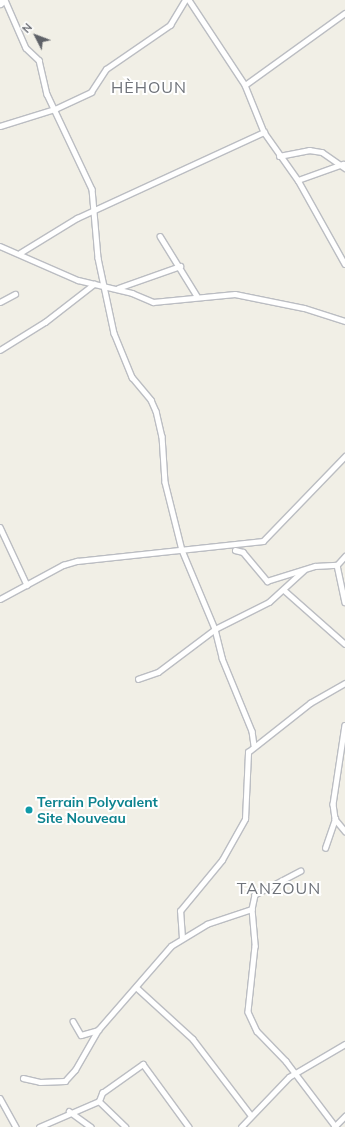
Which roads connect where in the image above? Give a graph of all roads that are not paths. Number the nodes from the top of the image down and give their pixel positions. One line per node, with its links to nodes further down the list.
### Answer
1 (4, 0): 4 (main road); 7 (street)
2 (185, 0): 7 (street)
3 (189, 0): 6 (street)
4 (0, 3)
5 (345, 13): 6 (street)
6 (245, 85): 9 (street)
7 (55, 109): 8 (street); 13 (street)
8 (0, 126)
9 (264, 132): 10 (street); 13 (street)
10 (279, 156): 11 (street); 12 (street)
11 (344, 165): 12 (street)
12 (298, 180): 17 (street)
13 (95, 210): 16 (street); 20 (street)
14 (160, 236): 18 (street)
15 (0, 246): 16 (street)
16 (20, 253): 19 (street)
17 (345, 264)
18 (180, 266): 21 (street); 23 (street)
19 (94, 284): 20 (street); 26 (street)
20 (104, 287): 21 (street); 30 (street)
21 (117, 289): 23 (street)
22 (15, 294): 24 (street)
23 (197, 296): 25 (street)
24 (0, 302)
25 (345, 321)
26 (0, 350)
27 (344, 457): 28 (street); 30 (street)
28 (345, 464)
29 (0, 527): 35 (street)
30 (182, 550): 35 (street); 39 (street)
31 (235, 550): 34 (street)
32 (345, 556): 33 (street)
33 (337, 565): 34 (street); 38 (street)
34 (304, 570): 36 (street)
35 (27, 585): 37 (street)
36 (284, 590): 39 (street); 40 (street)
37 (0, 599)
38 (345, 602)
39 (215, 629): 41 (street); 44 (street)
40 (345, 644)
41 (138, 679)
42 (345, 684): 44 (street)
43 (345, 725): 45 (street)
44 (254, 745): 50 (street)
45 (335, 819): 46 (street); 47 (street)
46 (345, 831)
47 (325, 848)
48 (302, 871): 49 (street)
49 (252, 909): 50 (street); 55 (street)
50 (182, 938): 51 (street)
51 (136, 987): 53 (street); 60 (street)
52 (73, 1021): 53 (street)
53 (98, 1030): 56 (street)
54 (345, 1044): 55 (street)
55 (295, 1073): 60 (street); 68 (street)
56 (23, 1078)
57 (0, 1098): 62 (street)
58 (99, 1100): 59 (street); 65 (street); 66 (street)
59 (69, 1111): 63 (street); 64 (street)
60 (251, 1115): 67 (street)
61 (345, 1116): 68 (street)
62 (16, 1127)
63 (39, 1127)
64 (91, 1127)
65 (126, 1127)
66 (188, 1127)
67 (241, 1127)
68 (335, 1127)

